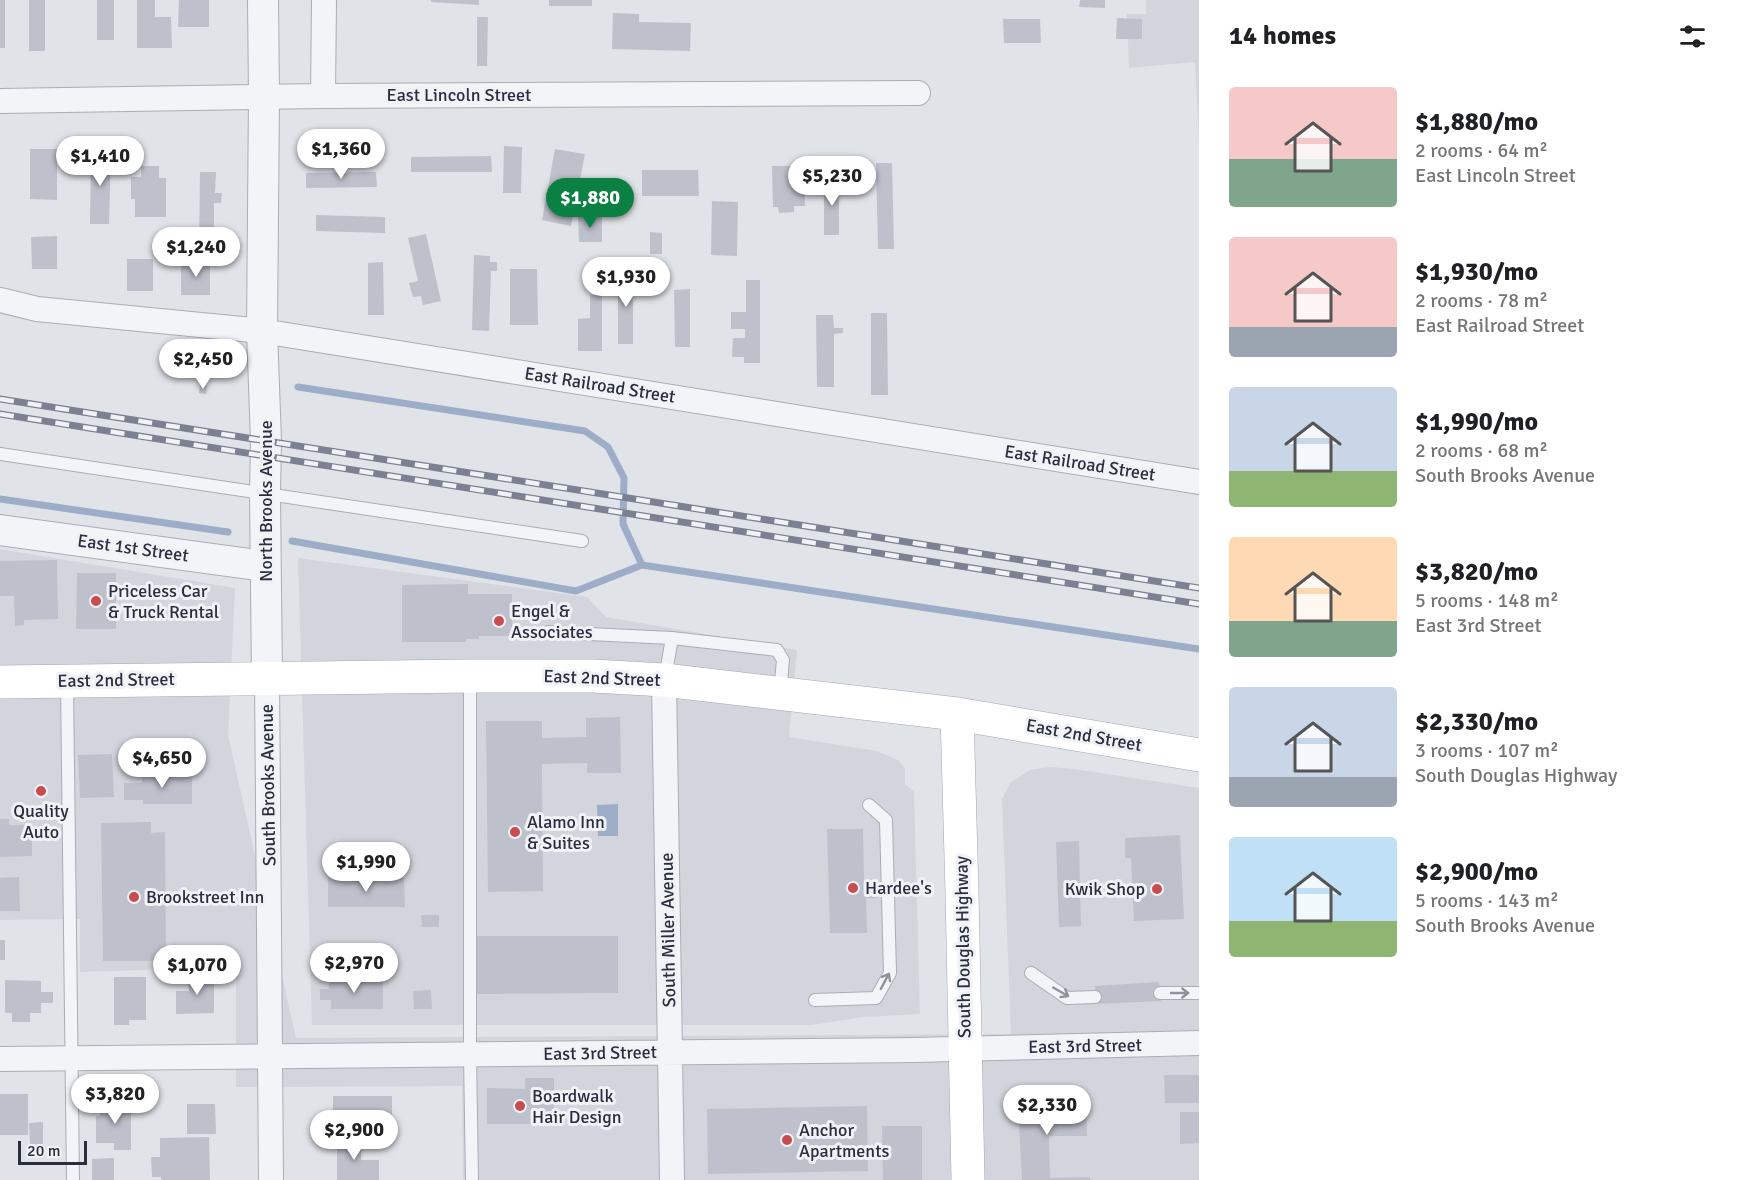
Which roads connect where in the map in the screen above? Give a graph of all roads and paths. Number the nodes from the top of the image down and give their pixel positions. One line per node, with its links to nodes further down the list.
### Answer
1 (263, 0): 4 (street, North Brooks Avenue)
2 (324, 0): 5 (street)
3 (918, 93): 5 (street, East Lincoln Street)
4 (264, 96): 5 (street, East Lincoln Street); 6 (street, East Lincoln Street); 8 (street, North Brooks Avenue)
5 (323, 96)
6 (0, 101)
7 (0, 300): 8 (street, East Railroad Street)
8 (262, 331): 10 (street, East Railroad Street); 11 (street, North Brooks Avenue)
9 (0, 454): 11 (lane)
10 (1199, 482)
11 (265, 494): 13 (lane); 14 (street, North Brooks Avenue)
12 (0, 530): 14 (street, East 1st Street)
13 (582, 541)
14 (265, 566): 18 (street, North Brooks Avenue)
15 (548, 632): 16 (lane)
16 (672, 638): 19 (lane); 22 (lane)
17 (470, 676): 18 (main road, East 2nd Street); 19 (main road, East 2nd Street); 34 (lane)
18 (267, 678): 20 (main road, East 2nd Street); 35 (street, South Brooks Avenue)
19 (664, 680): 22 (main road, East 2nd Street); 33 (street, South Miller Avenue)
20 (67, 681): 21 (main road, East 2nd Street); 36 (lane)
21 (0, 682)
22 (780, 692): 23 (main road, East 2nd Street)
23 (957, 714): 24 (main road, East 2nd Street); 32 (main road, South Douglas Highway)
24 (1199, 755)
25 (869, 805): 30 (lane, one-way to 25)
26 (1031, 973): 29 (lane, one-way to 29)
27 (1160, 993): 28 (lane, one-way to 28)
28 (1199, 993)
29 (1095, 997)
30 (815, 1000)
31 (1199, 1044): 32 (street, East 3rd Street)
32 (966, 1049): 33 (street, East 3rd Street); 42 (main road, South Douglas Highway)
33 (670, 1052): 34 (street, East 3rd Street); 41 (street, South Miller Avenue)
34 (470, 1054): 35 (street, East 3rd Street); 40 (lane)
35 (271, 1056): 36 (street, East 3rd Street); 39 (street, South Brooks Avenue)
36 (72, 1058): 37 (street, East 3rd Street); 38 (lane)
37 (0, 1059)
38 (73, 1180)
39 (272, 1180)
40 (472, 1180)
41 (672, 1180)
42 (968, 1180)

